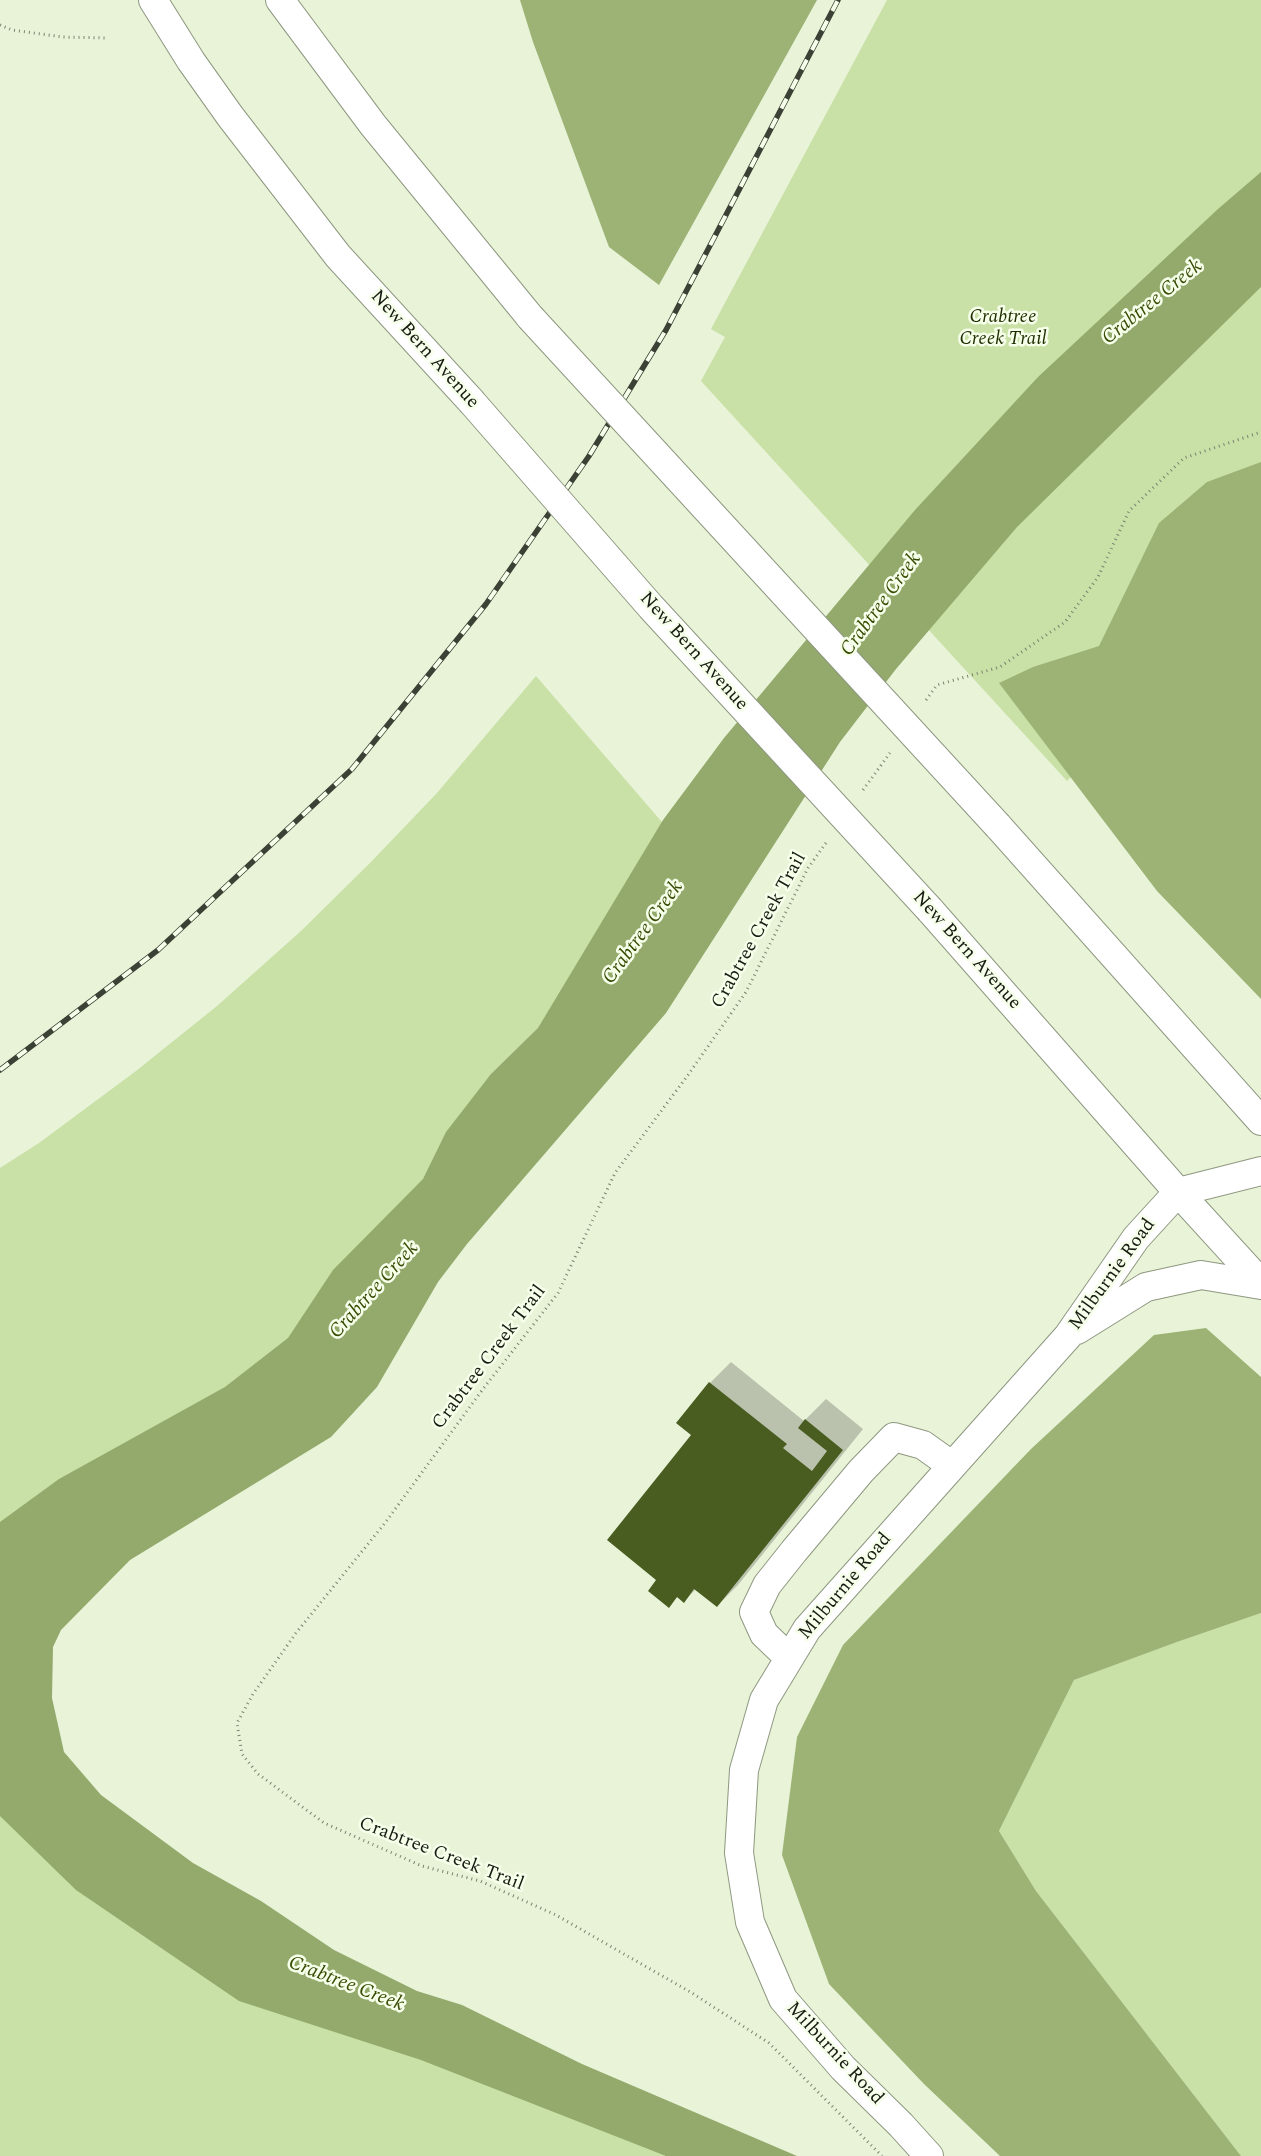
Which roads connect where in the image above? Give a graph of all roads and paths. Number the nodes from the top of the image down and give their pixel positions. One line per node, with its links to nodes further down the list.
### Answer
1 (153, 0): 12 (main road, New Bern Avenue, bridge)
2 (280, 0): 10 (main road, bridge)
3 (0, 24): 4 (path)
4 (106, 38)
5 (1261, 432): 6 (path)
6 (926, 701)
7 (892, 749): 8 (path)
8 (859, 796)
9 (831, 836): 17 (path, Crabtree Creek Trail)
10 (1261, 1121)
11 (1261, 1171): 12 (main road)
12 (1178, 1192): 13 (main road, New Bern Avenue); 14 (main road, Milburnie Road)
13 (1261, 1284): 14 (main road, Milburnie Road)
14 (1068, 1336): 15 (main road, Milburnie Road)
15 (951, 1466): 16 (main road, Milburnie Road); 16 (main road)
16 (789, 1658): 18 (main road, Milburnie Road)
17 (882, 2156)
18 (929, 2156)

